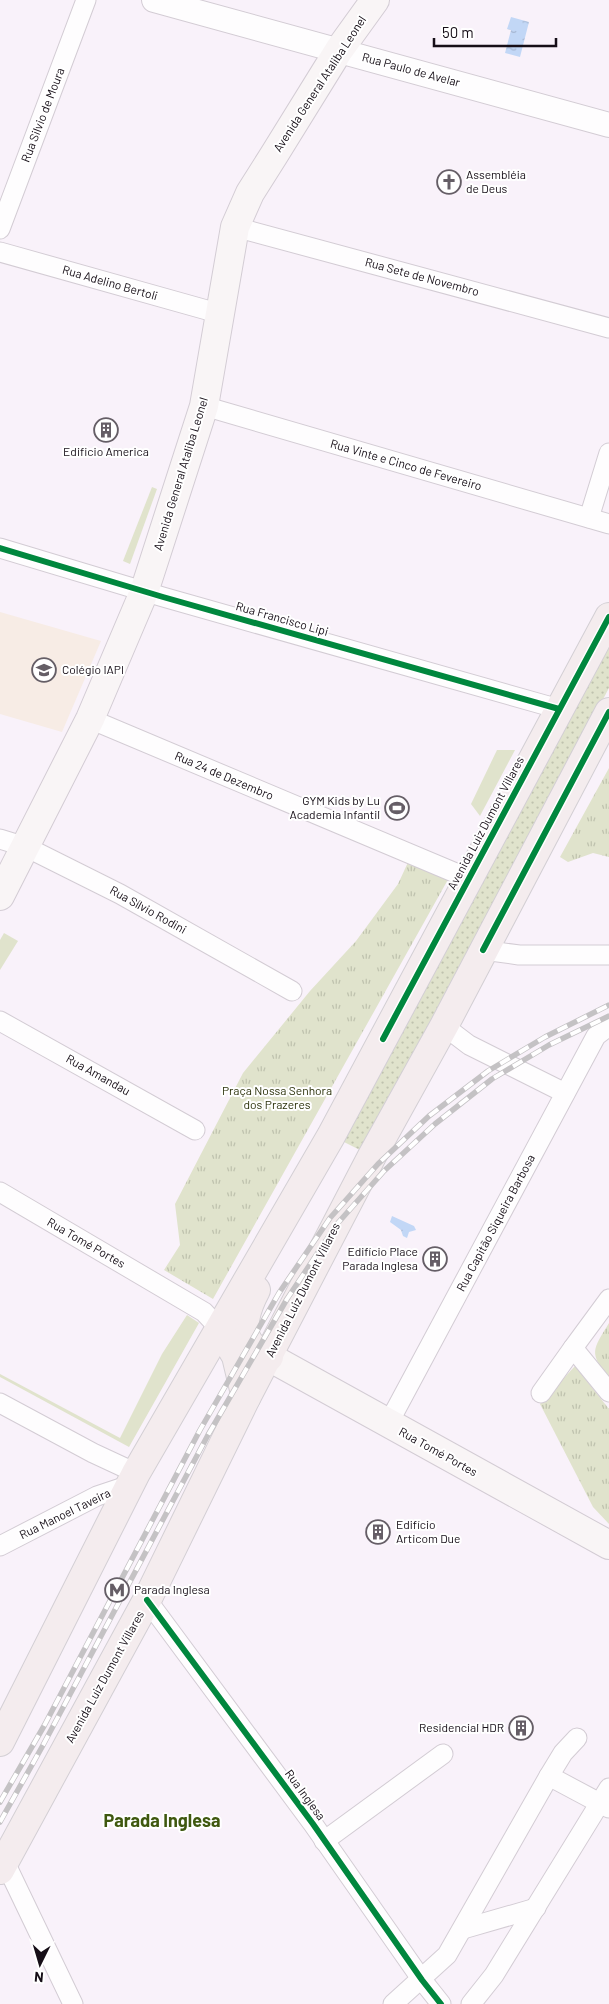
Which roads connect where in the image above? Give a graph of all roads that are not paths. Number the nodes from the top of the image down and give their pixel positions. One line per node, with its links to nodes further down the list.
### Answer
1 (86, 0): 7 (street, Rua Silvio de Moura)
2 (154, 0): 4 (street, Rua Paulo de Avelar)
3 (375, 0): 4 (main road, Avenida General Ataliba Leonel)
4 (339, 50): 5 (street, Rua Paulo de Avelar); 6 (main road, Avenida General Ataliba Leonel)
5 (609, 125)
6 (235, 226): 9 (main road, Avenida General Ataliba Leonel); 10 (street, Rua Sete de Novembro)
7 (0, 229)
8 (0, 252): 9 (street, Rua Adelino Bertoli)
9 (221, 314): 11 (main road, Avenida General Ataliba Leonel)
10 (609, 328)
11 (204, 406): 13 (street, Rua Vinte e Cinco de Fevereiro); 16 (main road, Avenida General Ataliba Leonel)
12 (609, 453): 13 (street)
13 (589, 518): 14 (street, Rua Vinte e Cinco de Fevereiro)
14 (609, 524)
15 (0, 548): 16 (street, Rua Francisco Lipi)
16 (144, 592): 18 (street, Rua Francisco Lipi); 20 (main road, Avenida General Ataliba Leonel)
17 (609, 617): 18 (main road, Avenida Luiz Dumont Villares)
18 (559, 709): 23 (main road, Avenida Luiz Dumont Villares)
19 (609, 712): 25 (main road, Avenida Luiz Dumont Villares)
20 (90, 719): 22 (main road, Avenida General Ataliba Leonel); 23 (street, Rua 24 de Dezembro)
21 (0, 839): 22 (street, Rua Sílvio Rodini)
22 (26, 847): 24 (main road, Avenida General Ataliba Leonel); 27 (street, Rua Sílvio Rodini)
23 (470, 879): 34 (main road, Avenida Luiz Dumont Villares)
24 (0, 896)
25 (483, 950): 26 (street); 29 (main road, Avenida Luiz Dumont Villares)
26 (609, 955)
27 (292, 991)
28 (0, 1020): 32 (street, Rua Amandau)
29 (444, 1026): 31 (street); 38 (main road, Avenida Luiz Dumont Villares)
30 (609, 1026): 31 (street, Rua Capitão Siqueira Barbosa)
31 (565, 1093): 43 (street, Rua Capitão Siqueira Barbosa)
32 (196, 1130)
33 (0, 1192): 36 (street, Rua Tomé Portes)
34 (273, 1238): 36 (main road, Avenida Luiz Dumont Villares); 38 (main road)
35 (609, 1299): 37 (street)
36 (220, 1329): 41 (main road); 44 (main road, Avenida Luiz Dumont Villares)
37 (573, 1348): 39 (street); 40 (street)
38 (269, 1357): 41 (main road, Avenida Luiz Dumont Villares); 43 (main road, Rua Tomé Portes)
39 (609, 1392)
40 (541, 1393)
41 (246, 1398): 47 (main road, Avenida Luiz Dumont Villares)
42 (0, 1403): 44 (street)
43 (388, 1424): 45 (main road, Rua Tomé Portes)
44 (133, 1479): 46 (street, Rua Manoel Taveira); 49 (main road, Avenida Luiz Dumont Villares)
45 (609, 1545)
46 (0, 1546)
47 (147, 1600): 53 (street, Rua Inglesa); 54 (main road, Avenida Luiz Dumont Villares)
48 (577, 1738): 51 (street)
49 (0, 1742)
50 (443, 1754): 53 (street)
51 (549, 1776): 52 (street); 56 (street)
52 (606, 1800): 55 (street)
53 (324, 1841): 57 (street, Rua Inglesa)
54 (1, 1861): 58 (street)
55 (536, 1908): 56 (street); 61 (street)
56 (463, 1929): 57 (street)
57 (422, 1980): 59 (street); 60 (street, Rua Inglesa)
58 (73, 2004)
59 (393, 2004)
60 (441, 2004)
61 (472, 2004)

